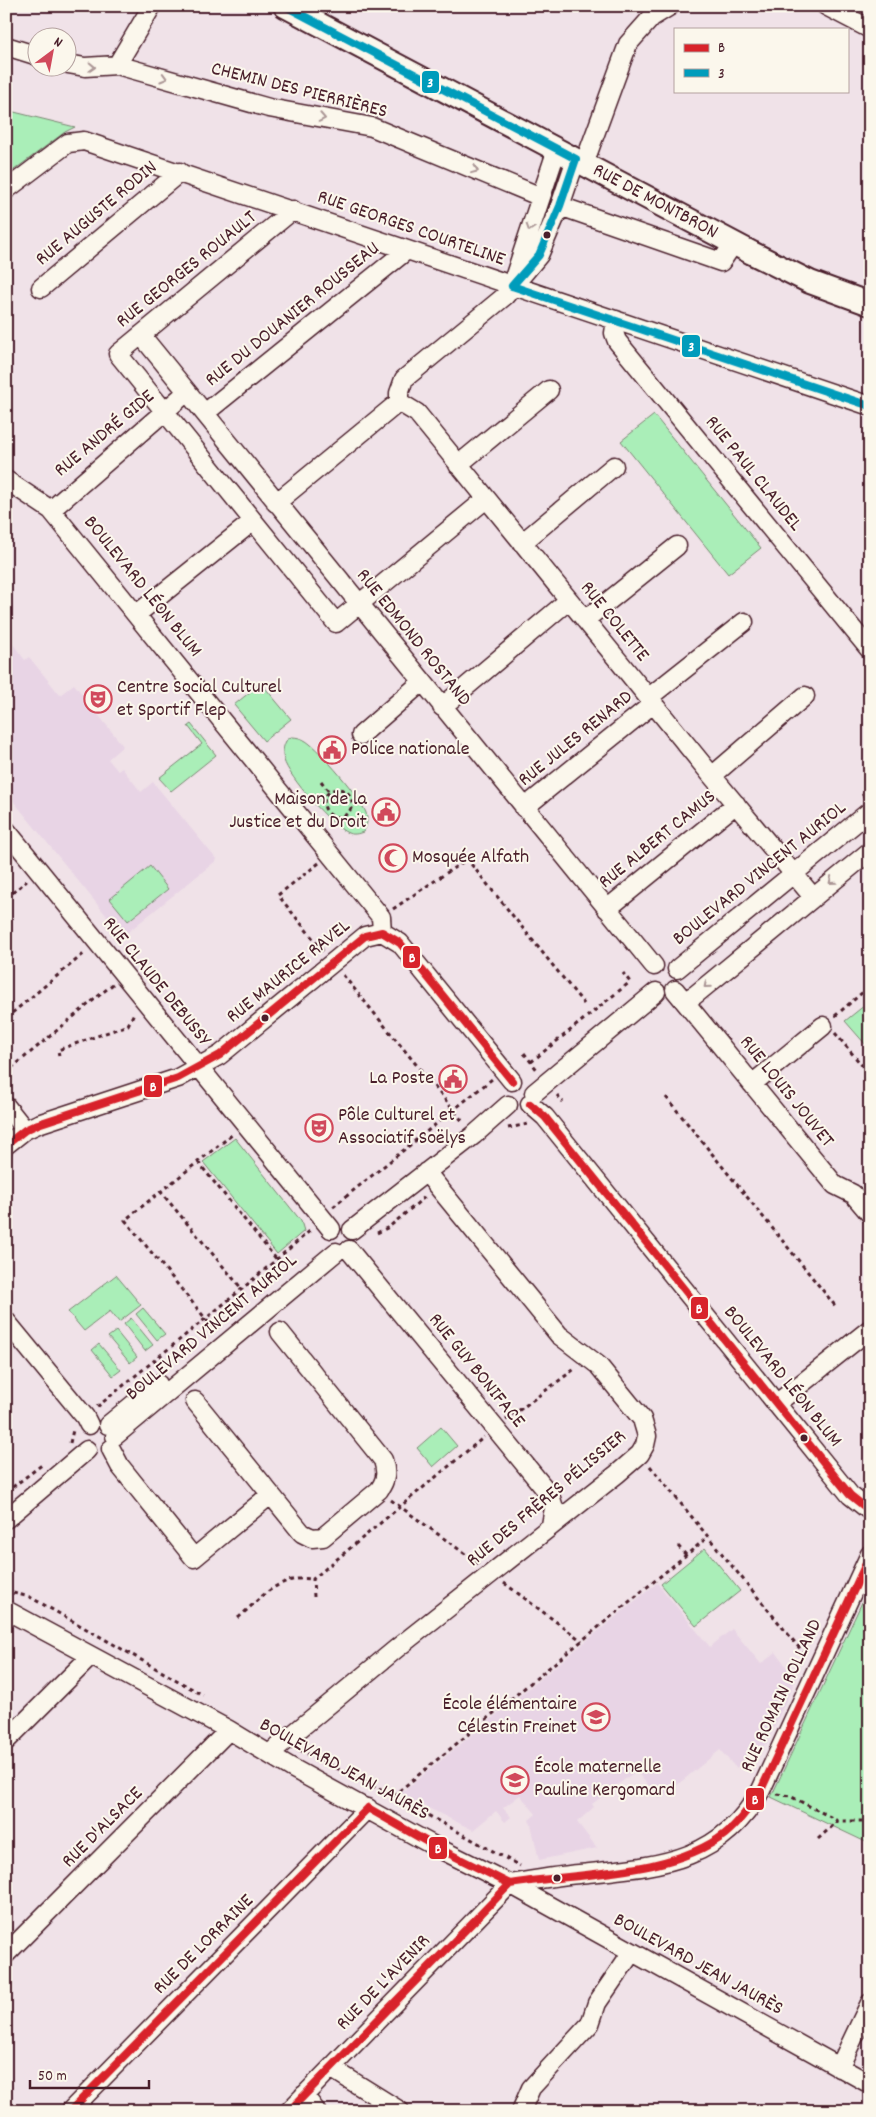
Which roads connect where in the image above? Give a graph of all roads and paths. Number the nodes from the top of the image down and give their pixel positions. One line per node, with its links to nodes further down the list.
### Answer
1 (152, 6): 8 (street)
2 (285, 6): 10 (main road, RUE DE MONTBRON)
3 (670, 6): 10 (street)
4 (826, 6): 5 (street)
5 (870, 28)
6 (6, 46): 7 (street)
7 (28, 53)
8 (117, 65): 9 (street, CHEMIN DES PIERRIÈRES, one-way to 8); 13 (street, CHEMIN DES PIERRIÈRES, one-way to 13)
9 (78, 66)
10 (572, 158): 13 (street); 14 (street); 16 (main road, RUE DE MONTBRON)
11 (180, 172): 12 (street, RUE GEORGES COURTELINE); 15 (street, RUE GEORGES COURTELINE); 19 (street, RUE AUGUSTE RODIN)
12 (6, 190)
13 (541, 197): 18 (street, one-way to 18)
14 (560, 206): 16 (street); 18 (street)
15 (293, 210): 17 (street, RUE GEORGES COURTELINE); 22 (street, RUE GEORGES ROUAULT)
16 (734, 243): 20 (main road, RUE DE MONTBRON)
17 (407, 250): 18 (street, RUE GEORGES COURTELINE); 28 (street, RUE DU DOUANIER ROUSSEAU)
18 (512, 286): 21 (street, RUE GEORGES COURTELINE); 25 (street)
19 (41, 288)
20 (870, 304)
21 (616, 320): 26 (street, RUE GEORGES COURTELINE); 43 (street, RUE PAUL CLAUDEL)
22 (141, 335): 24 (street, RUE EDMOND ROSTAND); 27 (street, RUE GEORGES ROUAULT)
23 (549, 390): 29 (street)
24 (187, 392): 27 (street, RUE ANDRÉ GIDE); 28 (street, RUE EDMOND ROSTAND)
25 (400, 402): 29 (street, RUE COLETTE); 33 (street)
26 (870, 406)
27 (164, 411): 34 (street, RUE ANDRÉ GIDE); 35 (street)
28 (205, 413): 33 (street, RUE EDMOND ROSTAND)
29 (458, 465): 32 (street, RUE COLETTE)
30 (614, 466): 36 (street)
31 (6, 480): 34 (street, BOULEVARD LÉON BLUM)
32 (486, 499): 36 (street, RUE COLETTE); 39 (street)
33 (276, 502): 39 (street, RUE EDMOND ROSTAND)
34 (51, 510): 40 (street, BOULEVARD LÉON BLUM)
35 (252, 522): 39 (street); 40 (street)
36 (522, 543): 38 (street, RUE COLETTE)
37 (677, 546): 41 (street)
38 (569, 600): 41 (street, RUE COLETTE); 47 (street)
39 (359, 604): 44 (street, RUE EDMOND ROSTAND)
40 (137, 614): 57 (street, BOULEVARD LÉON BLUM)
41 (585, 620): 46 (street, RUE COLETTE)
42 (744, 622): 46 (street, RUE JULES RENARD)
43 (870, 650)
44 (422, 682): 47 (street, RUE EDMOND ROSTAND); 48 (street)
45 (805, 696): 49 (street)
46 (651, 701): 49 (street, RUE COLETTE); 53 (street, RUE JULES RENARD)
47 (442, 706): 53 (street, RUE EDMOND ROSTAND)
48 (361, 735)
49 (712, 776): 52 (street, RUE COLETTE)
50 (320, 781): 51 (path)
51 (329, 792): 51 (path)
52 (736, 804): 58 (street, RUE COLETTE); 62 (street, RUE ALBERT CAMUS)
53 (524, 808): 62 (street, RUE EDMOND ROSTAND)
54 (870, 811): 58 (street, BOULEVARD VINCENT AURIOL)
55 (6, 830): 80 (street, RUE CLAUDE DEBUSSY)
56 (870, 850): 60 (street, one-way to 60)
57 (331, 854): 63 (street, BOULEVARD LÉON BLUM); 65 (path)
58 (792, 874): 60 (street, RUE COLETTE); 67 (street, BOULEVARD VINCENT AURIOL)
59 (29, 880): 61 (path)
60 (813, 897): 72 (street, one-way to 72)
61 (6, 898)
62 (607, 909): 66 (street, RUE EDMOND ROSTAND)
63 (382, 924): 65 (street, RUE MAURICE RAVEL); 73 (path); 83 (street, BOULEVARD LÉON BLUM)
64 (87, 951): 75 (path)
65 (333, 962): 80 (street, RUE MAURICE RAVEL); 87 (path)
66 (654, 966): 67 (street); 71 (street)
67 (677, 969): 72 (street)
68 (623, 973): 78 (path)
69 (114, 984): 79 (path)
70 (870, 986): 76 (path)
71 (652, 988): 72 (street); 83 (street)
72 (679, 996): 82 (street, RUE LOUIS JOUVET)
73 (584, 1004)
74 (135, 1010): 77 (path)
75 (6, 1018)
76 (825, 1024): 81 (path); 82 (street)
77 (59, 1056)
78 (531, 1062)
79 (6, 1068)
80 (199, 1068): 88 (street, RUE CLAUDE DEBUSSY); 89 (street, RUE MAURICE RAVEL)
81 (870, 1075)
82 (752, 1084): 94 (street, RUE LOUIS JOUVET)
83 (522, 1086): 85 (street); 85 (street); 87 (path); 106 (street, BOULEVARD LÉON BLUM)
84 (666, 1097): 98 (path)
85 (508, 1105): 92 (street)
86 (6, 1106): 89 (street)
87 (454, 1109): 95 (path)
88 (245, 1124): 91 (path); 95 (street, RUE CLAUDE DEBUSSY)
89 (25, 1130): 90 (street, RUE MAURICE RAVEL)
90 (6, 1145)
91 (198, 1162): 93 (path); 96 (path)
92 (426, 1172): 95 (street); 104 (street, RUE DES FRÈRES PÉLISSIER)
93 (160, 1191): 97 (path); 99 (path)
94 (870, 1214)
95 (333, 1238): 96 (path); 101 (street, BOULEVARD VINCENT AURIOL); 108 (street, RUE GUY BONIFACE); 109 (street, BOULEVARD VINCENT AURIOL)
96 (277, 1260): 97 (path)
97 (242, 1290): 99 (path)
98 (837, 1308)
99 (205, 1318): 101 (path); 107 (path)
100 (6, 1321): 107 (street)
101 (226, 1329): 109 (street, BOULEVARD VINCENT AURIOL)
102 (870, 1330): 106 (street)
103 (280, 1332): 115 (street)
104 (590, 1358): 108 (path); 112 (street, RUE DES FRÈRES PÉLISSIER)
105 (195, 1401): 115 (street)
106 (776, 1404): 116 (street, BOULEVARD LÉON BLUM)
107 (87, 1421): 109 (street); 110 (path); 111 (street)
108 (495, 1428): 118 (street, RUE GUY BONIFACE); 123 (path)
109 (111, 1437): 111 (street); 115 (street)
110 (64, 1448)
111 (87, 1450): 117 (street)
112 (640, 1454): 118 (street, RUE DES FRÈRES PÉLISSIER); 119 (path)
113 (50, 1458): 114 (path)
114 (6, 1492)
115 (270, 1495)
116 (870, 1511)
117 (6, 1519)
118 (551, 1525): 131 (street, RUE DES FRÈRES PÉLISSIER)
119 (708, 1536): 122 (path); 128 (path)
120 (678, 1546): 122 (path)
121 (870, 1554): 128 (street, RUE ROMAIN ROLLAND)
122 (686, 1555): 133 (path)
123 (313, 1579): 124 (path); 126 (path)
124 (314, 1597)
125 (6, 1610): 127 (street, BOULEVARD JEAN JAURÈS)
126 (238, 1618)
127 (91, 1656): 129 (street, BOULEVARD JEAN JAURÈS); 130 (street)
128 (817, 1670): 132 (street, RUE ROMAIN ROLLAND)
129 (229, 1730): 131 (street, BOULEVARD JEAN JAURÈS); 140 (street, RUE D'ALSACE)
130 (6, 1741)
131 (270, 1754): 134 (street, BOULEVARD JEAN JAURÈS)
132 (761, 1790): 135 (path); 138 (street, RUE ROMAIN ROLLAND)
133 (393, 1796)
134 (368, 1808): 138 (street, BOULEVARD JEAN JAURÈS); 146 (street, RUE DE LORRAINE)
135 (838, 1821): 136 (path); 137 (path)
136 (870, 1821)
137 (818, 1839)
138 (510, 1884): 139 (street, BOULEVARD JEAN JAURÈS); 142 (street, RUE DE L'AVENIR)
139 (632, 1952): 143 (street, BOULEVARD JEAN JAURÈS); 150 (street)
140 (6, 1954)
141 (870, 2003): 143 (street)
142 (331, 2068): 145 (street, RUE DE L'AVENIR); 149 (street)
143 (839, 2068): 144 (street, BOULEVARD JEAN JAURÈS)
144 (870, 2084)
145 (304, 2096): 147 (street, RUE DE L'AVENIR); 148 (street)
146 (70, 2111)
147 (289, 2111)
148 (316, 2111)
149 (400, 2111)
150 (522, 2111)

